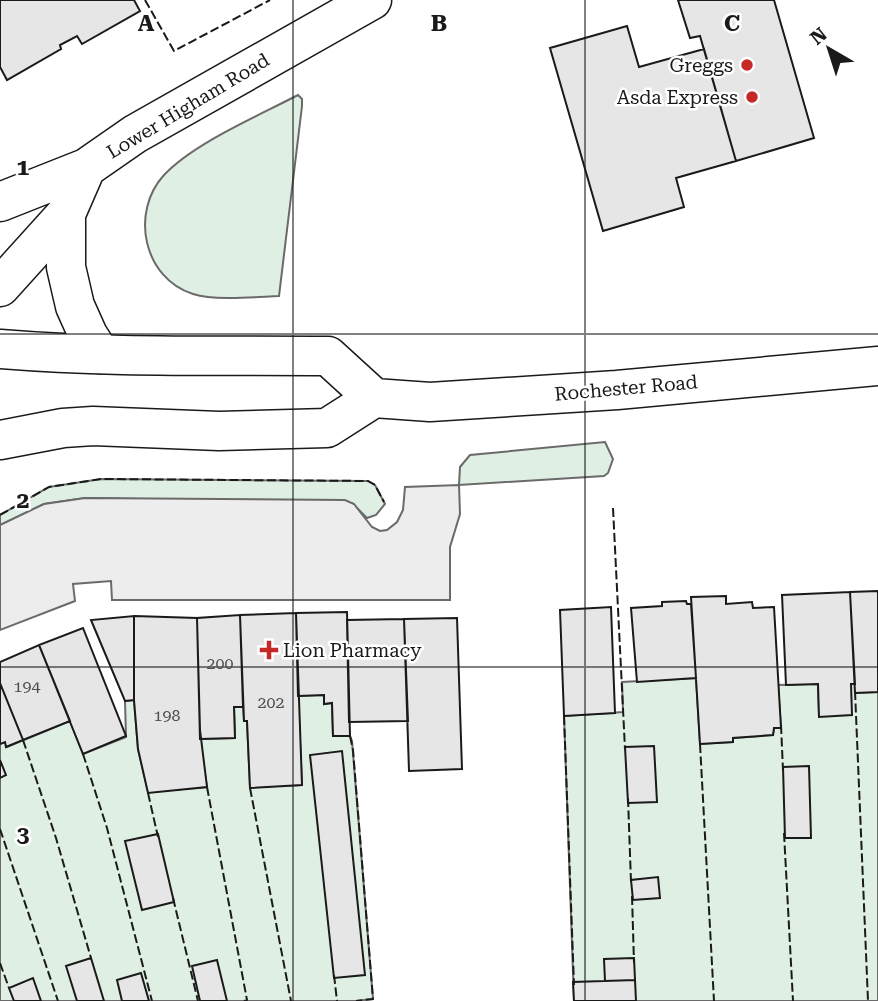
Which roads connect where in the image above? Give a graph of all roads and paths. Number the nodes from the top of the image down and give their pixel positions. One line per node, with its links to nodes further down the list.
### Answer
1 (372, 0): 2 (main road, Lower Higham Road)
2 (86, 168): 3 (main road, Lower Higham Road); 4 (main road)
3 (0, 202)
4 (66, 214): 5 (main road); 7 (main road)
5 (0, 287)
6 (0, 349): 7 (main road)
7 (100, 354): 9 (main road)
8 (878, 366): 9 (main road, Rochester Road)
9 (374, 398): 10 (main road)
10 (0, 440)

